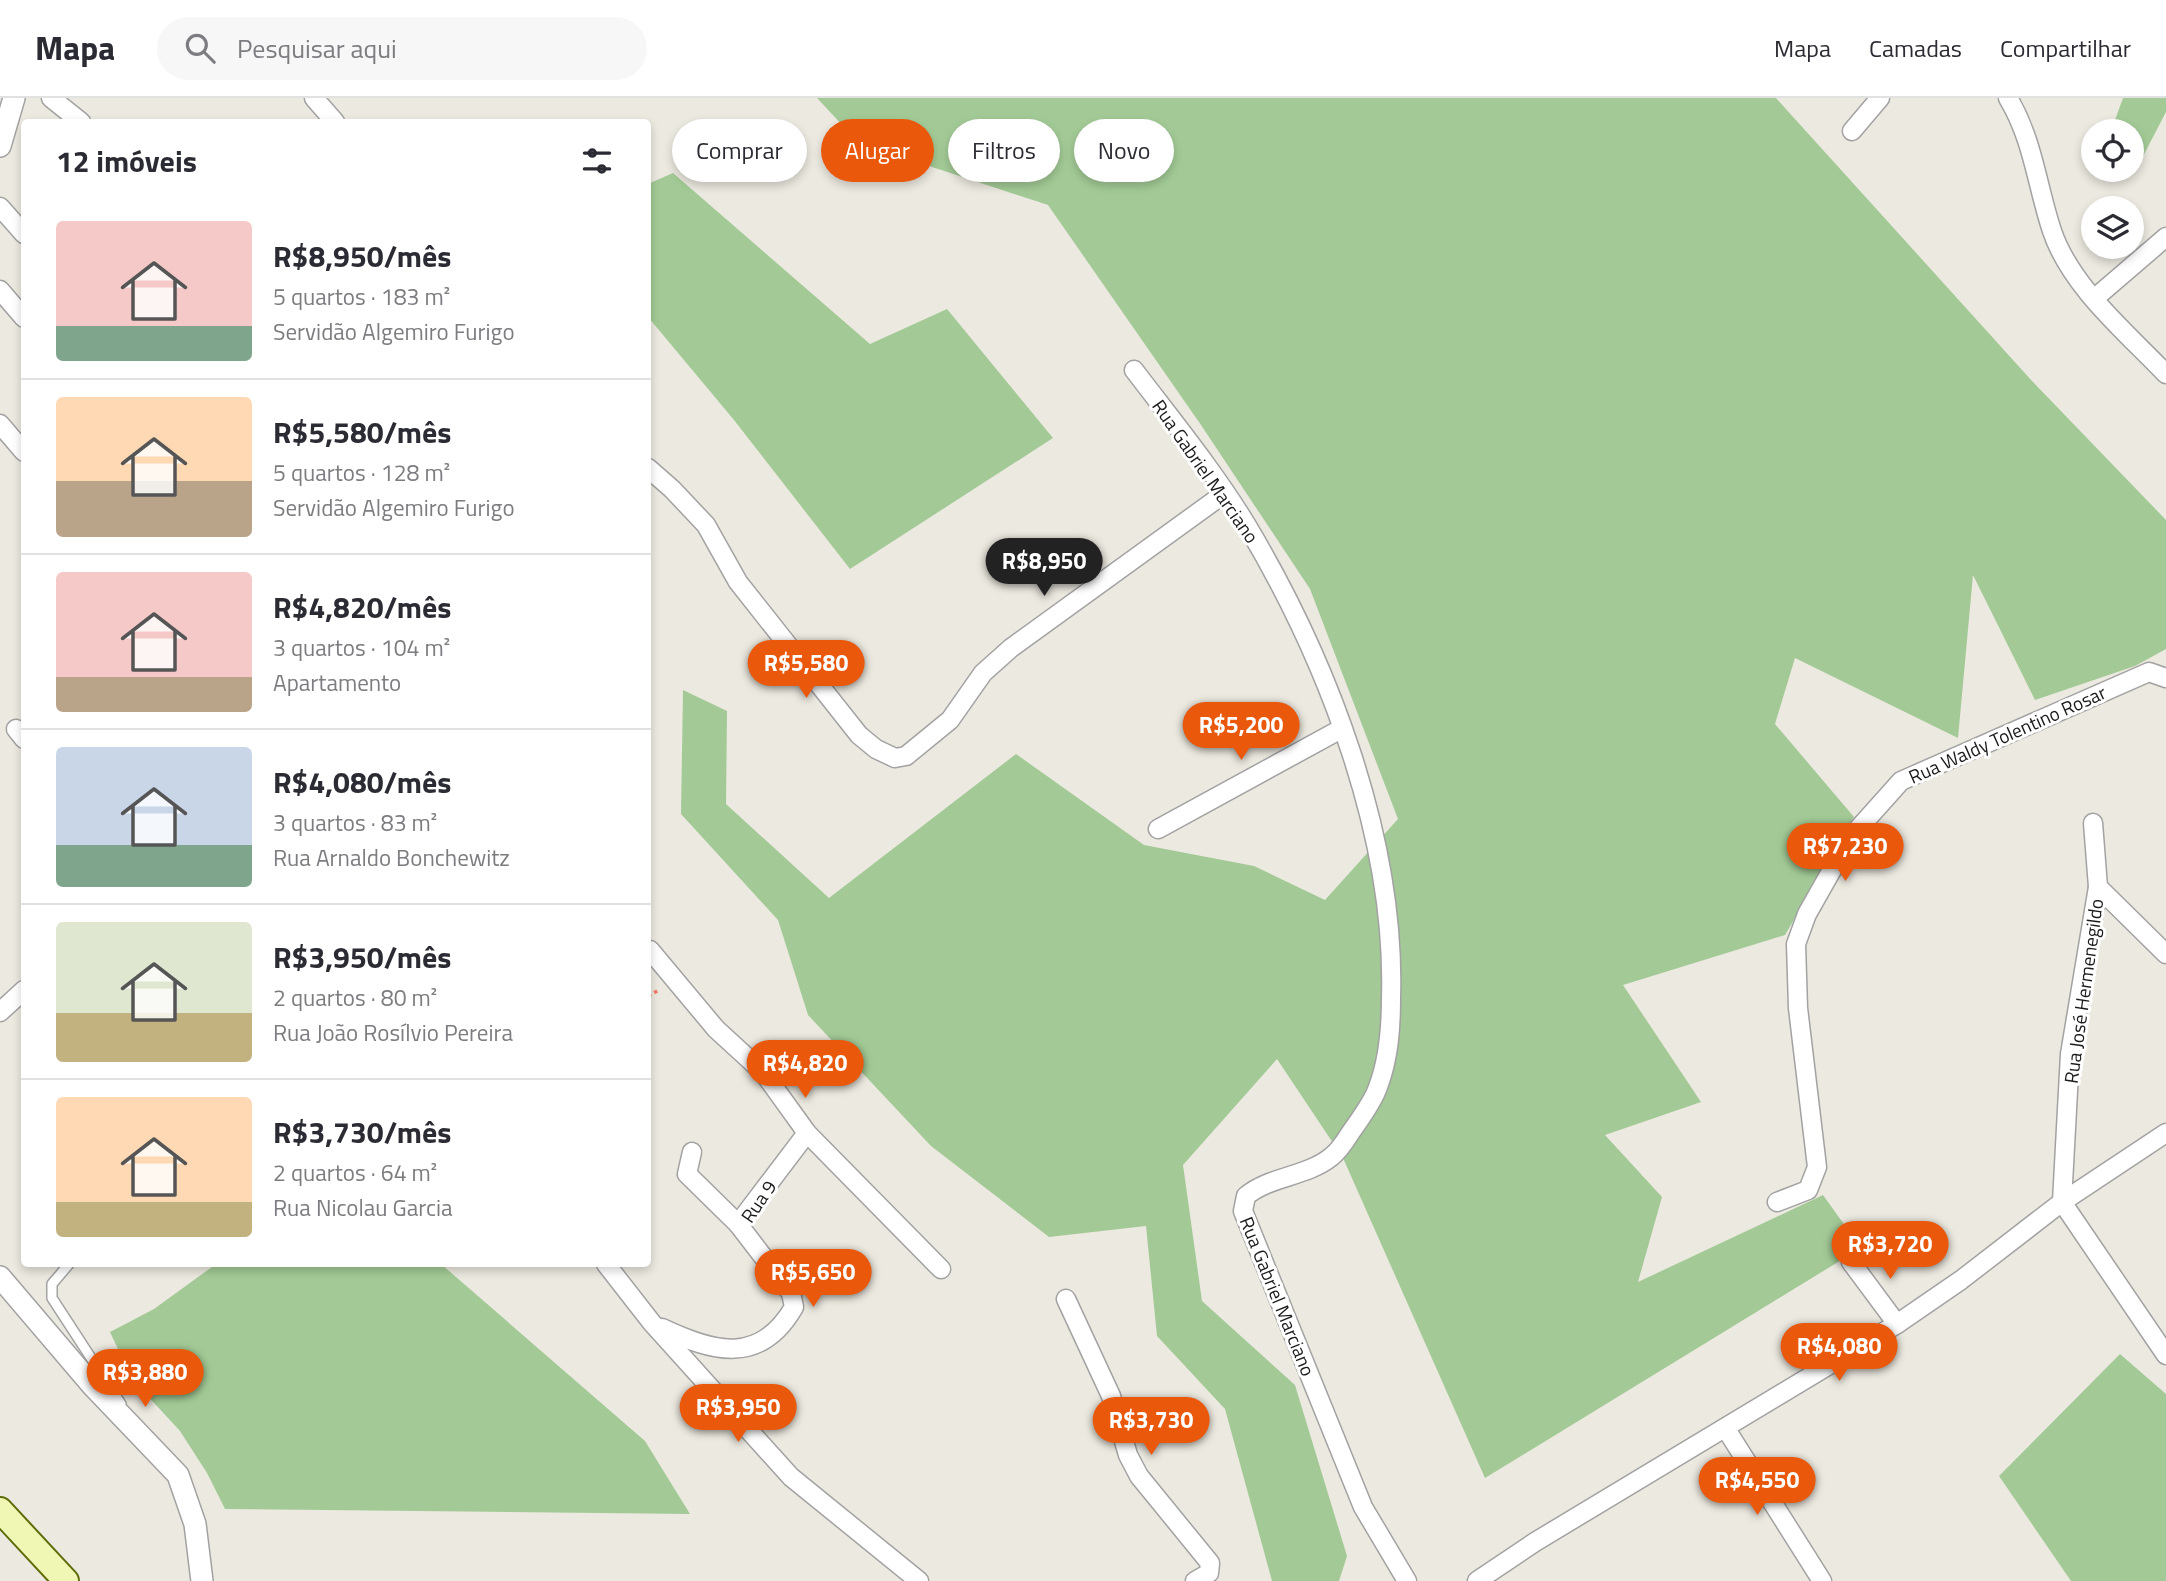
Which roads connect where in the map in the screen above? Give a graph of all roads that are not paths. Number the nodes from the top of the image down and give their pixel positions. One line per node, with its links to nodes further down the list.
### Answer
1 (14, 98): 9 (street)
2 (51, 98): 6 (street)
3 (314, 98): 7 (street)
4 (1880, 98): 8 (street)
5 (2008, 98): 14 (street)
6 (77, 119)
7 (332, 119)
8 (1852, 131)
9 (0, 146)
10 (0, 207): 11 (street)
11 (21, 231)
12 (2166, 237): 14 (street)
13 (0, 290): 15 (street)
14 (2095, 298): 17 (street)
15 (21, 314)
16 (1134, 370): 21 (street, Rua Gabriel Marciano)
17 (2166, 374)
18 (0, 424): 19 (street)
19 (21, 448)
20 (651, 471): 21 (street)
21 (1225, 493): 23 (street, Rua Gabriel Marciano)
22 (2166, 678): 34 (street, Rua Waldy Tolentino Rosar)
23 (1342, 729): 25 (street); 53 (street, Rua Gabriel Marciano)
24 (2093, 822): 26 (street, Rua José Hermenegildo)
25 (1158, 829)
26 (2098, 887): 28 (street); 35 (street, Rua José Hermenegildo)
27 (651, 951): 31 (street)
28 (2166, 954)
29 (21, 993): 30 (street)
30 (0, 1012)
31 (807, 1133): 36 (street, Rua 9); 40 (street)
32 (2166, 1133): 35 (street)
33 (692, 1152): 36 (street)
34 (1777, 1202)
35 (2062, 1202): 44 (street); 45 (street)
36 (738, 1224): 43 (street, Rua 9)
37 (1851, 1262): 44 (street)
38 (66, 1267): 47 (lane)
39 (608, 1267): 43 (street)
40 (940, 1269)
41 (0, 1277): 47 (street)
42 (1066, 1299): 52 (street)
43 (652, 1323): 51 (street)
44 (1897, 1324): 46 (street)
45 (2166, 1355)
46 (1726, 1429): 54 (street); 55 (street)
47 (144, 1437): 50 (street)
48 (0, 1510): 49 (main road)
49 (66, 1581)
50 (202, 1581)
51 (919, 1581)
52 (1195, 1581)
53 (1407, 1581)
54 (1477, 1581)
55 (1822, 1581)

